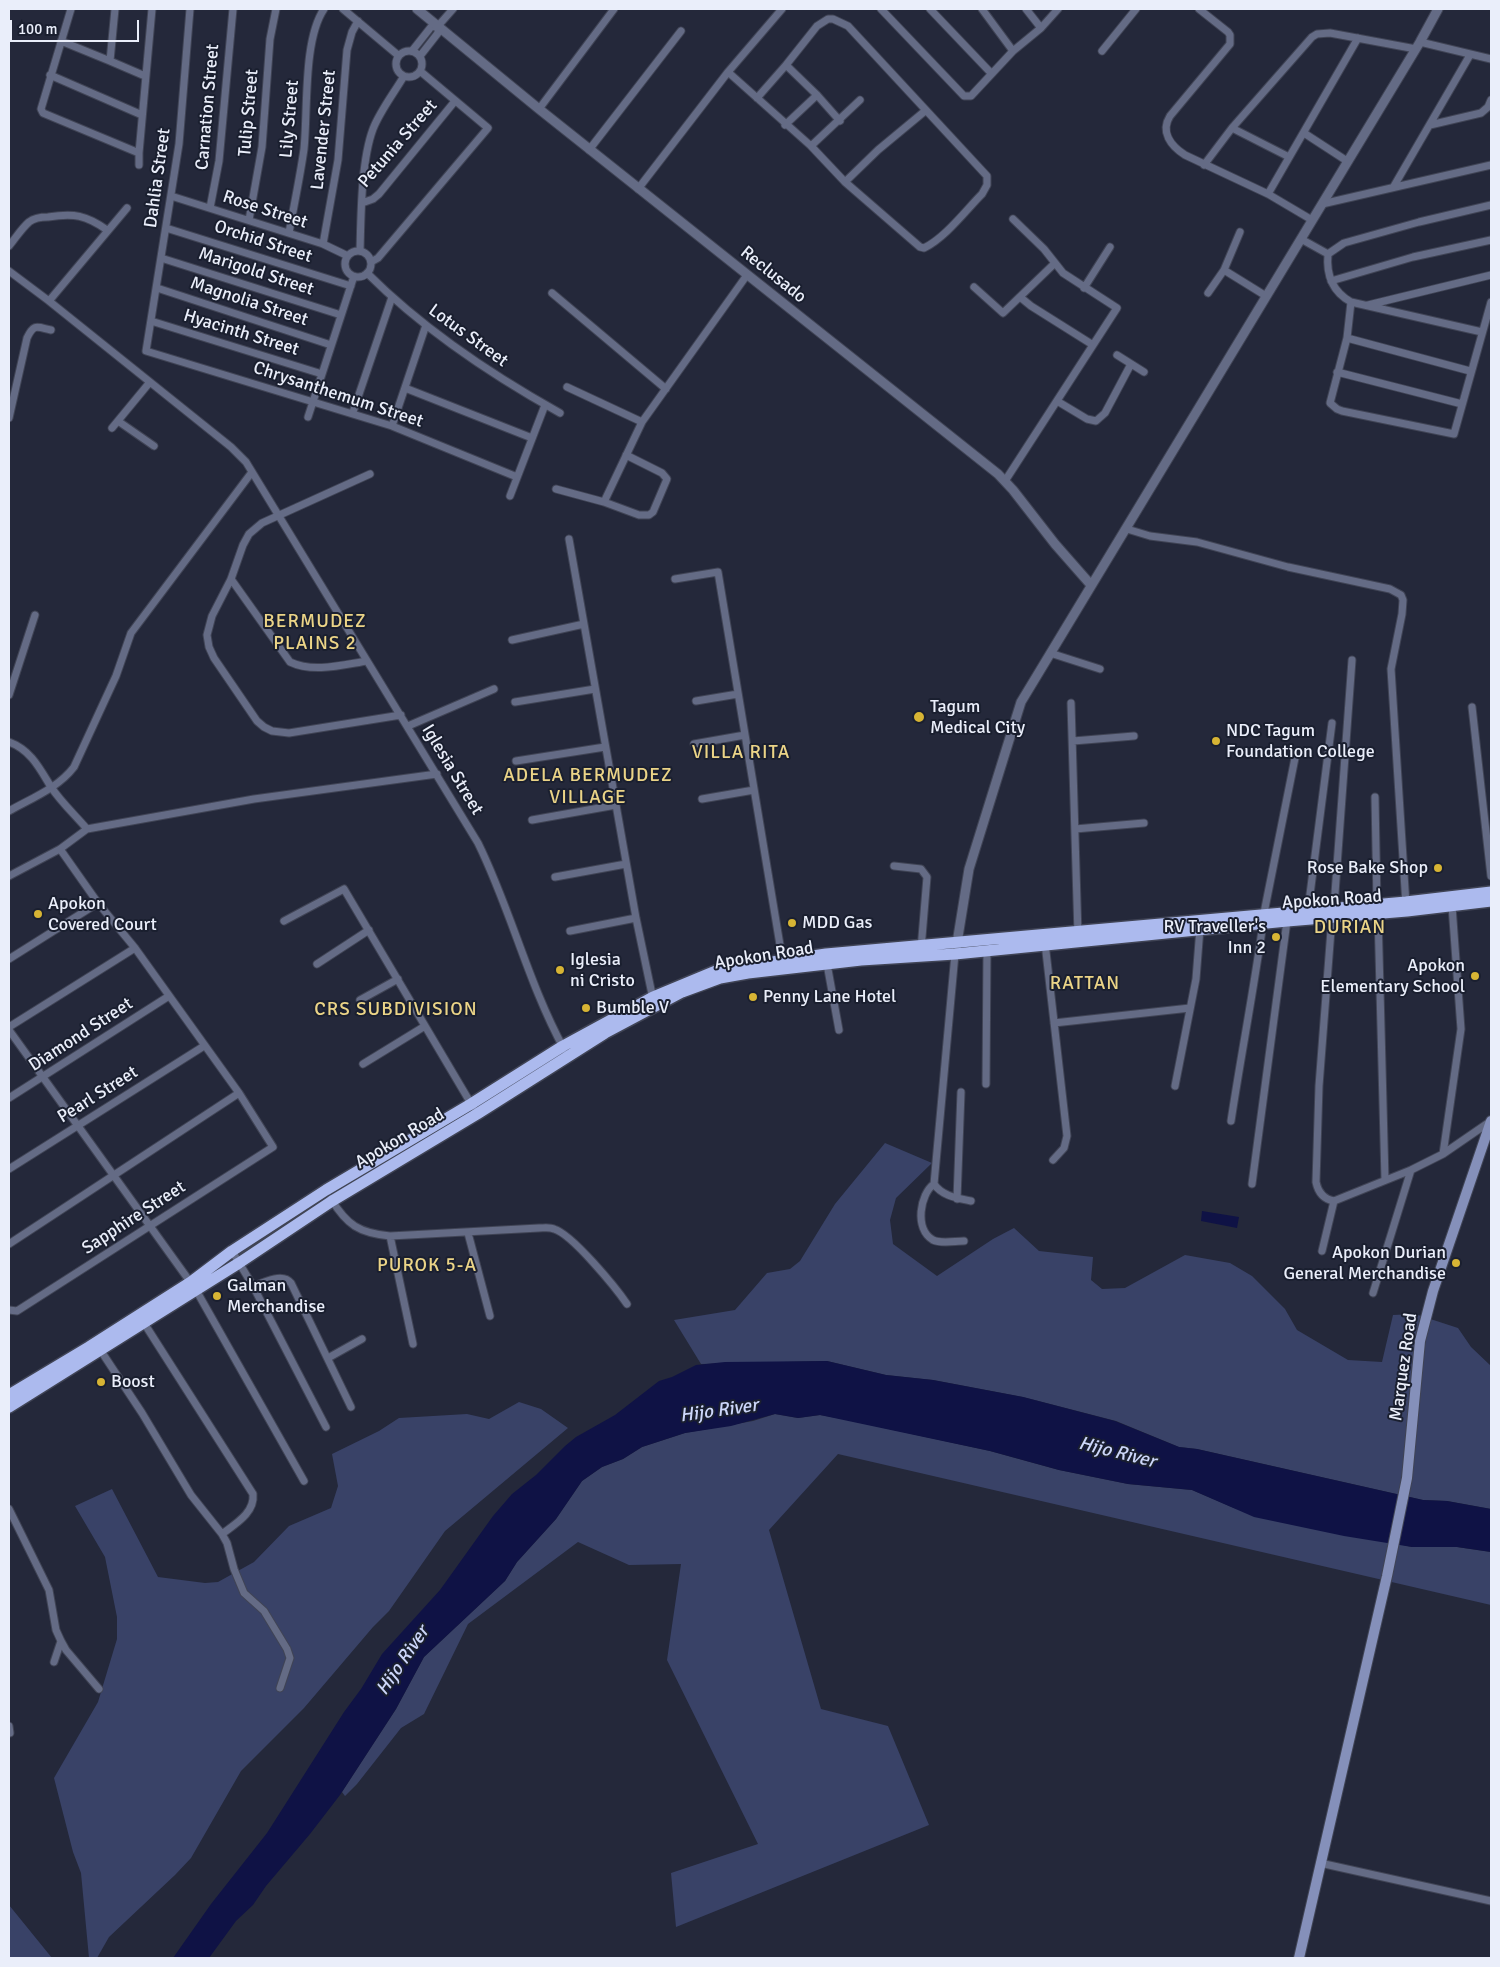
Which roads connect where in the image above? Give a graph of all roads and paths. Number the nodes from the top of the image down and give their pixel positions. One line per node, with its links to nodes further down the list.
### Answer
1 (71, 9): 26 (street)
2 (115, 9): 35 (street)
3 (152, 9): 41 (street)
4 (190, 9): 68 (street, Dahlia Street)
5 (233, 9): 73 (street, Carnation Street)
6 (276, 9): 75 (street, Tulip Street)
7 (324, 9): 80 (street, Lily Street)
8 (343, 9): 21 (street)
9 (417, 9): 22 (street, Reclusado)
10 (453, 9): 22 (street)
11 (614, 9): 48 (street)
12 (782, 9): 38 (street)
13 (881, 9): 39 (street)
14 (930, 9): 39 (street)
15 (982, 9): 29 (street)
16 (1026, 9): 23 (street)
17 (1058, 9): 23 (street)
18 (1136, 9): 30 (street)
19 (1199, 9): 63 (street)
20 (1438, 9): 27 (street)
21 (358, 21): 32 (street); 83 (street, Lavender Street)
22 (438, 26): 28 (street); 33 (street); 48 (street, Reclusado)
23 (1041, 28): 29 (street)
24 (681, 32): 57 (street)
25 (1358, 38): 27 (street); 54 (street); 55 (street)
26 (61, 42): 35 (street); 40 (street)
27 (1418, 45): 31 (street); 60 (street)
28 (412, 51): 32 (street); 33 (street)
29 (1013, 51): 39 (street)
30 (1102, 51)
31 (1470, 54): 34 (street); 53 (street)
32 (399, 56): 42 (street)
33 (420, 56): 37 (street)
34 (1491, 59)
35 (110, 61): 41 (street)
36 (786, 65): 43 (street); 44 (street); 49 (street)
37 (420, 71): 42 (street); 47 (street)
38 (728, 72): 44 (street); 66 (street)
39 (991, 73)
40 (50, 75): 50 (street); 58 (street)
41 (145, 76): 50 (street)
42 (404, 76): 69 (street)
43 (817, 95): 51 (street); 52 (street)
44 (757, 98): 52 (street)
45 (860, 100): 51 (street)
46 (1491, 100): 53 (street)
47 (455, 101): 69 (street, Petunia Street); 90 (street)
48 (539, 109): 57 (street, Reclusado)
49 (925, 111): 64 (street); 64 (street)
50 (142, 115): 58 (street)
51 (840, 121): 56 (street)
52 (785, 125): 56 (street)
53 (1430, 125): 65 (street)
54 (1232, 128): 59 (street); 63 (street)
55 (1304, 133): 59 (street); 60 (street)
56 (811, 146): 64 (street)
57 (589, 150): 66 (street, Reclusado)
58 (139, 153): 62 (street)
59 (1290, 157): 67 (street)
60 (1347, 161): 70 (street)
61 (1491, 164): 65 (street)
62 (139, 165)
63 (1204, 165): 67 (street)
64 (845, 182)
65 (1394, 186): 70 (street)
66 (638, 189): 95 (street, Reclusado)
67 (1268, 194): 76 (street)
68 (171, 196): 73 (street, Rose Street); 77 (street, Dahlia Street)
69 (362, 203): 86 (street)
70 (1322, 204): 76 (street)
71 (1491, 205): 87 (street)
72 (127, 208): 78 (street)
73 (210, 208): 75 (street, Rose Street)
74 (1013, 219): 91 (street)
75 (249, 220): 80 (street, Rose Street)
76 (1312, 220): 81 (street)
77 (166, 228): 89 (street, Dahlia Street); 99 (street, Orchid Street)
78 (107, 230): 84 (street); 108 (street)
79 (1240, 232): 92 (street)
80 (289, 233): 83 (street, Rose Street)
81 (1301, 239): 87 (street); 105 (street)
82 (1491, 240): 98 (street)
83 (324, 244): 88 (street, Rose Street)
84 (9, 246)
85 (1110, 247): 102 (street)
86 (360, 251): 88 (street); 90 (street)
87 (1328, 254): 98 (street)
88 (348, 256): 97 (street)
89 (161, 258): 101 (street, Dahlia Street); 112 (street, Marigold Street)
90 (371, 262): 94 (street)
91 (1055, 263): 102 (street); 106 (street)
92 (1224, 270): 103 (street); 105 (street)
93 (9, 271): 108 (street, Iglesia Street)
94 (367, 273): 97 (street); 107 (street, Lotus Street)
95 (747, 275): 130 (street); 149 (street, Reclusado)
96 (1491, 275): 111 (street)
97 (354, 276): 99 (street)
98 (1331, 281): 109 (street)
99 (351, 286): 112 (street)
100 (974, 287): 106 (street)
101 (156, 288): 113 (street, Dahlia Street); 118 (street, Magnolia Street)
102 (1084, 288): 119 (street)
103 (1208, 293)
104 (552, 294): 130 (street)
105 (1266, 296): 154 (street)
106 (1020, 297): 119 (street)
107 (392, 298): 114 (street, Lotus Street); 135 (street)
108 (49, 301): 127 (street, Iglesia Street)
109 (1351, 302): 111 (street); 117 (street)
110 (1491, 302): 116 (street)
111 (1365, 306): 116 (street)
112 (341, 316): 118 (street)
113 (151, 321): 120 (street, Dahlia Street); 126 (street, Hyacinth Street)
114 (426, 325): 128 (street); 134 (street, Lotus Street)
115 (51, 330): 138 (street)
116 (1482, 332): 123 (street)
117 (1347, 338): 123 (street); 125 (street)
118 (331, 345): 126 (street)
119 (1093, 345): 132 (street)
120 (146, 351): 131 (street, Chrysanthemum Street)
121 (1117, 355): 122 (street)
122 (1131, 364): 124 (street); 132 (street)
123 (1470, 371): 133 (street)
124 (1144, 372)
125 (1338, 372): 133 (street); 133 (street)
126 (322, 374): 131 (street)
127 (150, 382): 139 (street); 146 (street, Iglesia Street)
128 (405, 388): 141 (street); 143 (street)
129 (567, 388): 140 (street)
130 (666, 389): 140 (street)
131 (313, 401): 135 (street, Chrysanthemum Street); 137 (street)
132 (1057, 401): 149 (street)
133 (1462, 404)
134 (545, 405): 136 (street, Lotus Street); 143 (street)
135 (353, 412): 141 (street, Chrysanthemum Street)
136 (560, 413)
137 (308, 417)
138 (9, 418)
139 (118, 421): 142 (street); 144 (street)
140 (642, 422): 145 (street)
141 (392, 426): 148 (street, Chrysanthemum Street)
142 (112, 428)
143 (532, 438): 148 (street)
144 (154, 446)
145 (626, 455): 152 (street); 152 (street)
146 (252, 472): 153 (street, Iglesia Street); 186 (street)
147 (370, 474): 153 (street)
148 (517, 477): 151 (street)
149 (1004, 481): 158 (street, Reclusado)
150 (556, 489): 152 (street)
151 (510, 496)
152 (604, 502)
153 (277, 516): 156 (street); 164 (street, Iglesia Street)
154 (1127, 529): 158 (street); 206 (street)
155 (569, 539): 160 (street)
156 (231, 579): 164 (street); 174 (street)
157 (675, 579): 168 (street)
158 (1091, 585): 162 (street)
159 (35, 615): 169 (street)
160 (584, 624): 161 (street); 167 (street)
161 (512, 640)
162 (1050, 653): 165 (street); 220 (street)
163 (1352, 660): 209 (street)
164 (367, 662): 174 (street, Iglesia Street)
165 (1100, 669)
166 (494, 689): 176 (street)
167 (595, 689): 171 (street); 182 (street)
168 (738, 694): 170 (street); 177 (street)
169 (9, 695)
170 (696, 701)
171 (515, 702)
172 (1071, 703): 179 (street)
173 (1472, 707): 200 (street)
174 (401, 715): 176 (street, Iglesia Street)
175 (1332, 723): 208 (street)
176 (408, 726): 185 (street, Iglesia Street)
177 (745, 735): 181 (street); 187 (street)
178 (1134, 736): 179 (street)
179 (1073, 741): 195 (street)
180 (9, 742): 186 (street)
181 (694, 744)
182 (606, 747): 184 (street); 190 (street)
183 (1296, 753): 211 (street)
184 (516, 762)
185 (436, 774): 194 (street); 237 (street, Iglesia Street)
186 (52, 787): 191 (street); 194 (street)
187 (754, 790): 189 (street); 225 (street)
188 (1374, 797): 207 (street)
189 (702, 799)
190 (616, 805): 192 (street); 197 (street)
191 (9, 810)
192 (532, 820)
193 (1144, 823): 195 (street)
194 (87, 829): 196 (street)
195 (1075, 829): 217 (street)
196 (60, 850): 199 (street); 204 (street)
197 (626, 864): 201 (street); 210 (street)
198 (894, 866): 221 (street)
199 (9, 876)
200 (1491, 876)
201 (555, 877)
202 (1491, 892): 206 (highway, Apokon Road)
203 (1491, 901): 205 (highway, Apokon Road)
204 (98, 903): 219 (street); 223 (street)
205 (1452, 906): 206 (highway, Apokon Road); 249 (street)
206 (1406, 907): 207 (highway, Apokon Road)
207 (1378, 909): 209 (highway, Apokon Road); 254 (street)
208 (1308, 910): 209 (highway, Apokon Road); 211 (highway, Apokon Road)
209 (1333, 912): 213 (highway, Apokon Road); 261 (street)
210 (636, 918): 216 (street); 230 (street)
211 (1263, 918): 213 (highway, Apokon Road); 214 (highway, Apokon Road); 246 (street)
212 (284, 920): 215 (street)
213 (1287, 921): 256 (street)
214 (1200, 924): 217 (highway, Apokon Road); 231 (street)
215 (368, 930): 224 (street); 227 (street)
216 (570, 931)
217 (1078, 936): 218 (highway, Apokon Road)
218 (1045, 939): 220 (highway, Apokon Road); 222 (highway, Apokon Road); 232 (street)
219 (135, 948): 228 (street); 234 (street)
220 (956, 948): 221 (highway, Apokon Road); 222 (highway, Apokon Road); 255 (street)
221 (921, 950): 225 (highway, Apokon Road); 226 (highway, Apokon Road)
222 (987, 951): 240 (street)
223 (9, 959)
224 (317, 964)
225 (784, 964): 226 (highway, Apokon Road); 230 (highway, Apokon Road)
226 (827, 964): 235 (street)
227 (398, 979): 229 (street); 233 (street)
228 (169, 996): 236 (street); 239 (street, Diamond Street)
229 (360, 1000)
230 (654, 1002): 237 (highway, Apokon Road)
231 (1190, 1008): 232 (street); 241 (street)
232 (1054, 1023): 250 (street)
233 (425, 1026): 238 (street); 245 (street)
234 (9, 1029): 239 (street)
235 (839, 1030)
236 (204, 1046): 243 (street); 248 (street, Pearl Street)
237 (566, 1051): 245 (highway, Apokon Road)
238 (363, 1064)
239 (42, 1078): 244 (street, Diamond Street); 248 (street)
240 (986, 1084)
241 (1174, 1086)
242 (961, 1092): 258 (street)
243 (239, 1093): 253 (street); 262 (street, Sapphire Street)
244 (9, 1098)
245 (474, 1109): 257 (highway, Apokon Road); 259 (highway, Apokon Road)
246 (1231, 1121)
247 (1491, 1121): 249 (street); 292 (main road, Marquez Road)
248 (77, 1126): 251 (street, Pearl Street); 253 (street)
249 (1442, 1154): 252 (street)
250 (1053, 1160)
251 (9, 1169)
252 (1411, 1170): 254 (street); 272 (street)
253 (113, 1176): 262 (street); 266 (street)
254 (1385, 1180): 261 (street)
255 (934, 1184): 258 (street); 265 (street)
256 (1252, 1184)
257 (326, 1190): 259 (street); 267 (highway, Apokon Road)
258 (957, 1198): 260 (street)
259 (332, 1201): 264 (street); 269 (highway, Apokon Road)
260 (971, 1201)
261 (1334, 1202): 268 (street)
262 (149, 1226): 270 (street); 274 (street, Sapphire Street)
263 (468, 1233): 264 (street); 273 (street); 275 (street)
264 (390, 1236): 278 (street)
265 (964, 1241)
266 (9, 1244)
267 (232, 1251): 269 (street); 270 (highway, Apokon Road)
268 (1322, 1251)
269 (239, 1263): 270 (highway, Apokon Road); 271 (street)
270 (193, 1286): 276 (highway, Apokon Road); 281 (highway, Apokon Road); 285 (street)
271 (253, 1286): 280 (street); 284 (street)
272 (1373, 1293)
273 (628, 1304)
274 (10, 1311)
275 (490, 1316)
276 (144, 1323): 279 (highway, Apokon Road); 287 (street)
277 (362, 1339): 280 (street)
278 (413, 1344)
279 (101, 1351): 283 (highway, Apokon Road); 287 (street)
280 (328, 1358): 282 (street)
281 (9, 1395)
282 (351, 1407)
283 (9, 1408)
284 (326, 1427)
285 (304, 1481)
286 (9, 1509): 288 (street)
287 (222, 1534): 290 (street)
288 (61, 1641): 289 (street); 291 (street)
289 (54, 1662)
290 (280, 1688)
291 (99, 1689)
292 (1320, 1863): 293 (street); 294 (main road, Marquez Road)
293 (1491, 1901)
294 (1299, 1958)

